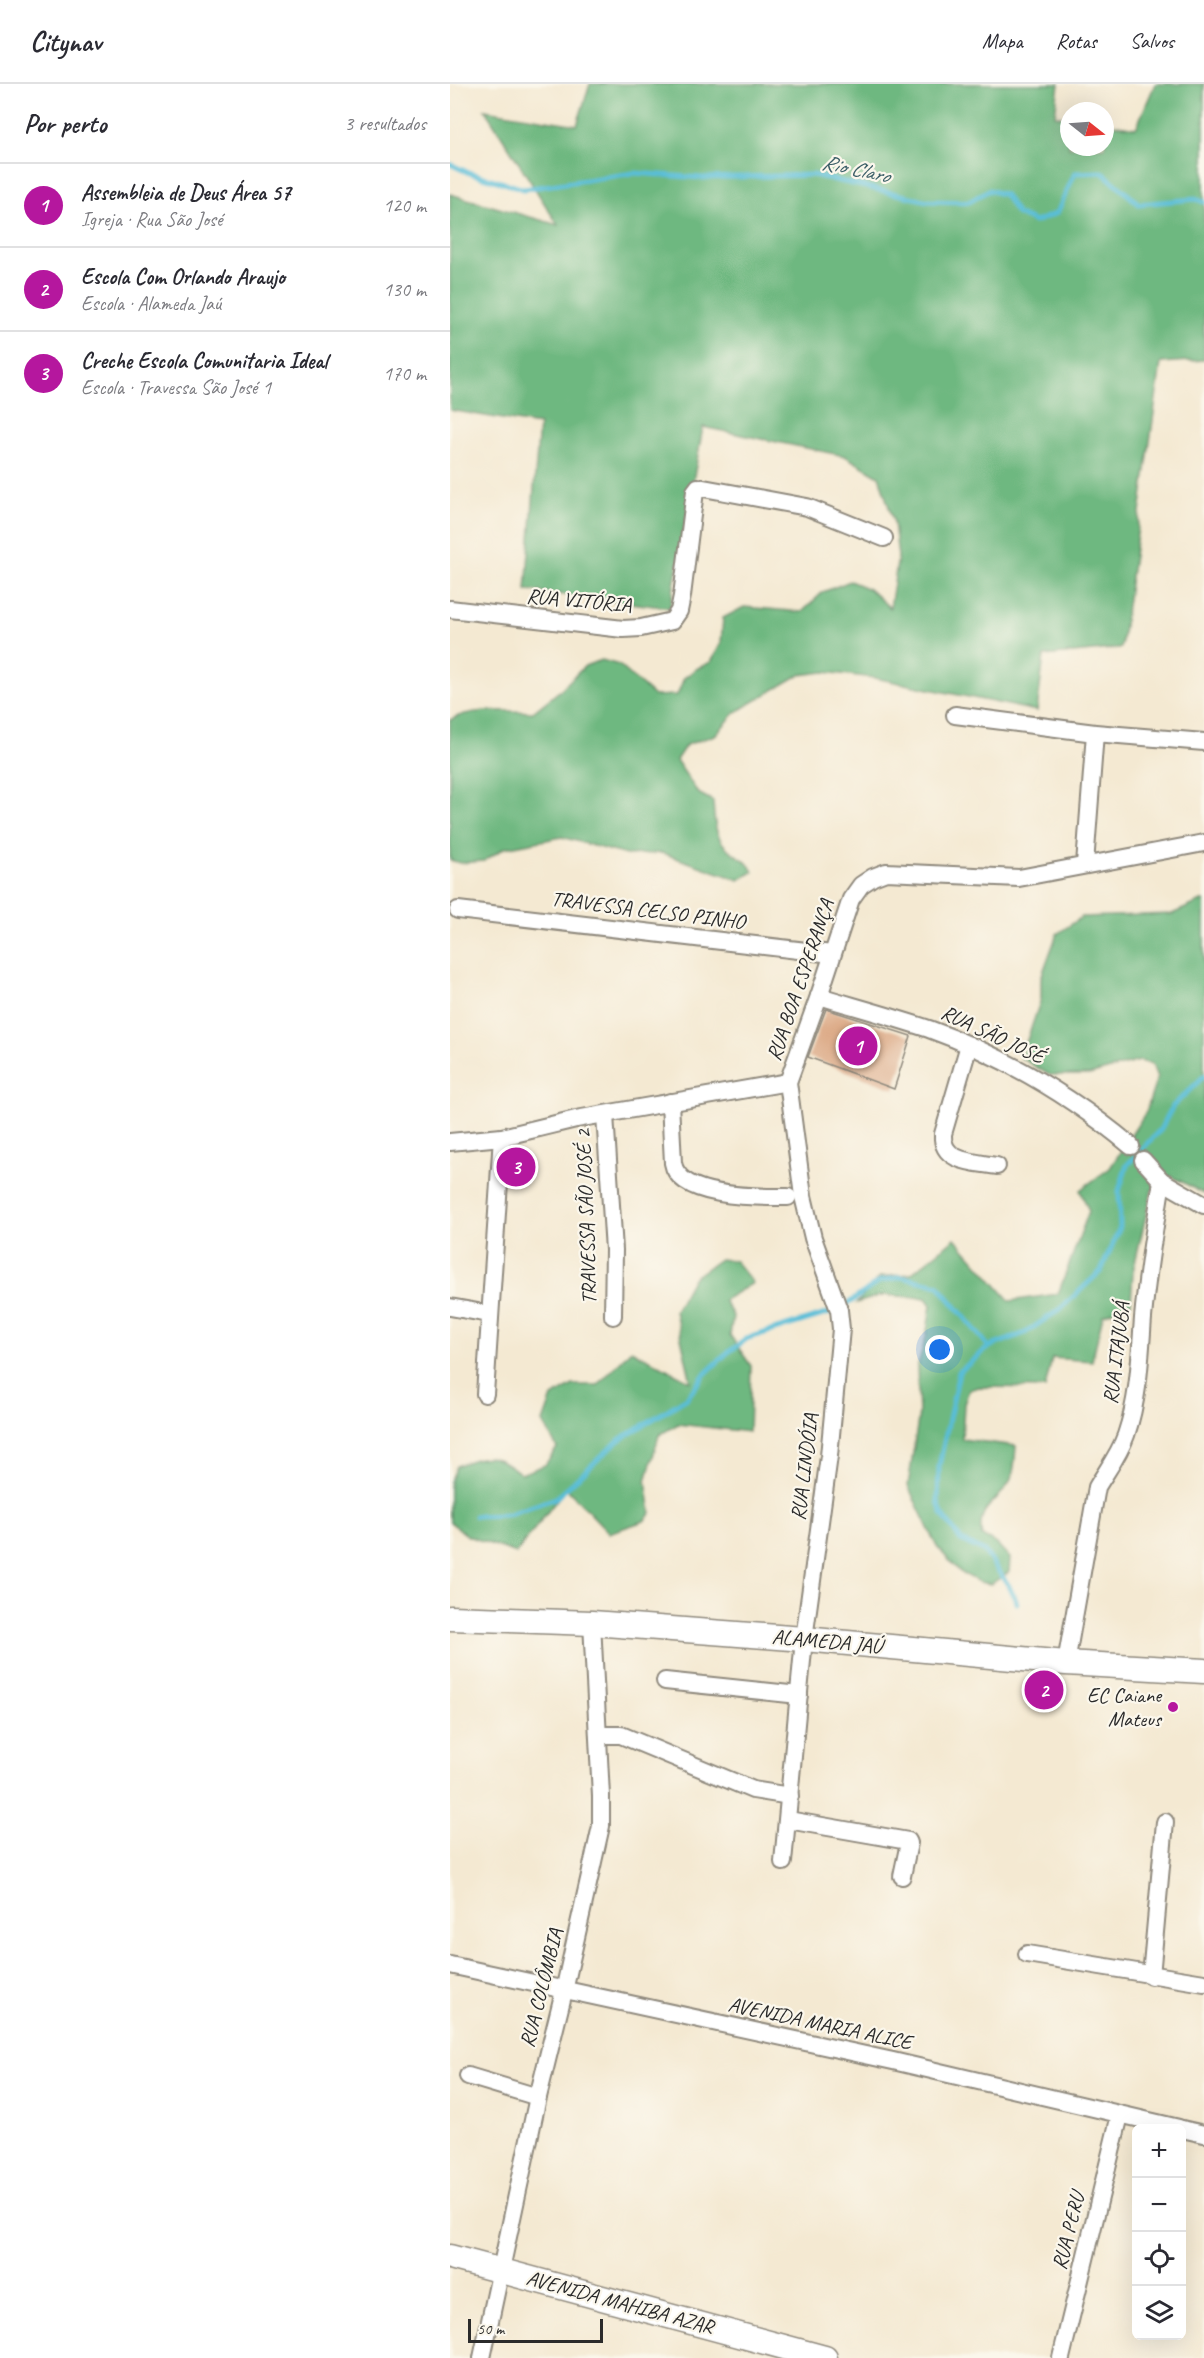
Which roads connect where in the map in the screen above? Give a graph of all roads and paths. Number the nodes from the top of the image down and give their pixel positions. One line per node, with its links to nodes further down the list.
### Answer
1 (884, 538): 2 (street, RUA VITÓRIA)
2 (450, 609)
3 (955, 715): 4 (street)
4 (1095, 733): 5 (street); 7 (street)
5 (1204, 742)
6 (1204, 843): 7 (street, RUA BOA ESPERANÇA)
7 (1085, 864): 9 (street, RUA BOA ESPERANÇA)
8 (458, 910): 9 (street, TRAVESSA CELSO PINHO)
9 (832, 954): 10 (street, RUA BOA ESPERANÇA)
10 (819, 996): 11 (street, RUA SÃO JOSÉ); 12 (street, RUA BOA ESPERANÇA)
11 (969, 1045): 17 (street, RUA SÃO JOSÉ); 19 (street)
12 (788, 1082): 13 (street); 29 (street, RUA LINDÓIA)
13 (670, 1102): 14 (street); 21 (street)
14 (604, 1115): 15 (street); 25 (street, TRAVESSA SÃO JOSÉ 2)
15 (502, 1137): 16 (street); 24 (street)
16 (450, 1142)
17 (1131, 1146)
18 (1143, 1160): 20 (street)
19 (997, 1166)
20 (1162, 1181): 22 (street); 30 (street, RUA ITAJUBÁ)
21 (788, 1197)
22 (1204, 1205)
23 (450, 1307): 24 (street)
24 (489, 1314): 26 (street)
25 (613, 1316)
26 (485, 1394)
27 (450, 1618): 28 (main road, ALAMEDA JAÚ)
28 (592, 1623): 29 (main road, ALAMEDA JAÚ); 34 (street, RUA COLÔMBIA)
29 (804, 1639): 30 (main road, ALAMEDA JAÚ); 33 (street, RUA LINDÓIA)
30 (1066, 1663): 31 (main road, ALAMEDA JAÚ)
31 (1204, 1671)
32 (665, 1681): 33 (street)
33 (799, 1695): 35 (street, RUA LINDÓIA)
34 (598, 1735): 35 (street); 44 (street, RUA COLÔMBIA)
35 (790, 1796): 36 (street, RUA LINDÓIA)
36 (788, 1820): 38 (street, RUA LINDÓIA); 39 (street)
37 (1165, 1822): 42 (street)
38 (783, 1862)
39 (902, 1876)
40 (1027, 1954): 42 (street)
41 (450, 1965): 44 (street, AVENIDA MARIA ALICE)
42 (1151, 1976): 43 (street)
43 (1204, 1983)
44 (564, 1992): 46 (street, RUA COLÔMBIA); 47 (street, AVENIDA MARIA ALICE)
45 (468, 2076): 46 (street)
46 (538, 2097): 52 (street, RUA COLÔMBIA)
47 (1120, 2115): 48 (street, AVENIDA MARIA ALICE); 55 (street, RUA PERU)
48 (1159, 2124)
49 (1186, 2130): 50 (street, AVENIDA MARIA ALICE)
50 (1204, 2134)
51 (450, 2256): 52 (main road, AVENIDA MAHIBA AZAR)
52 (500, 2269): 53 (street, RUA COLÔMBIA); 54 (main road, AVENIDA MAHIBA AZAR)
53 (482, 2358)
54 (825, 2358)
55 (1061, 2358)

